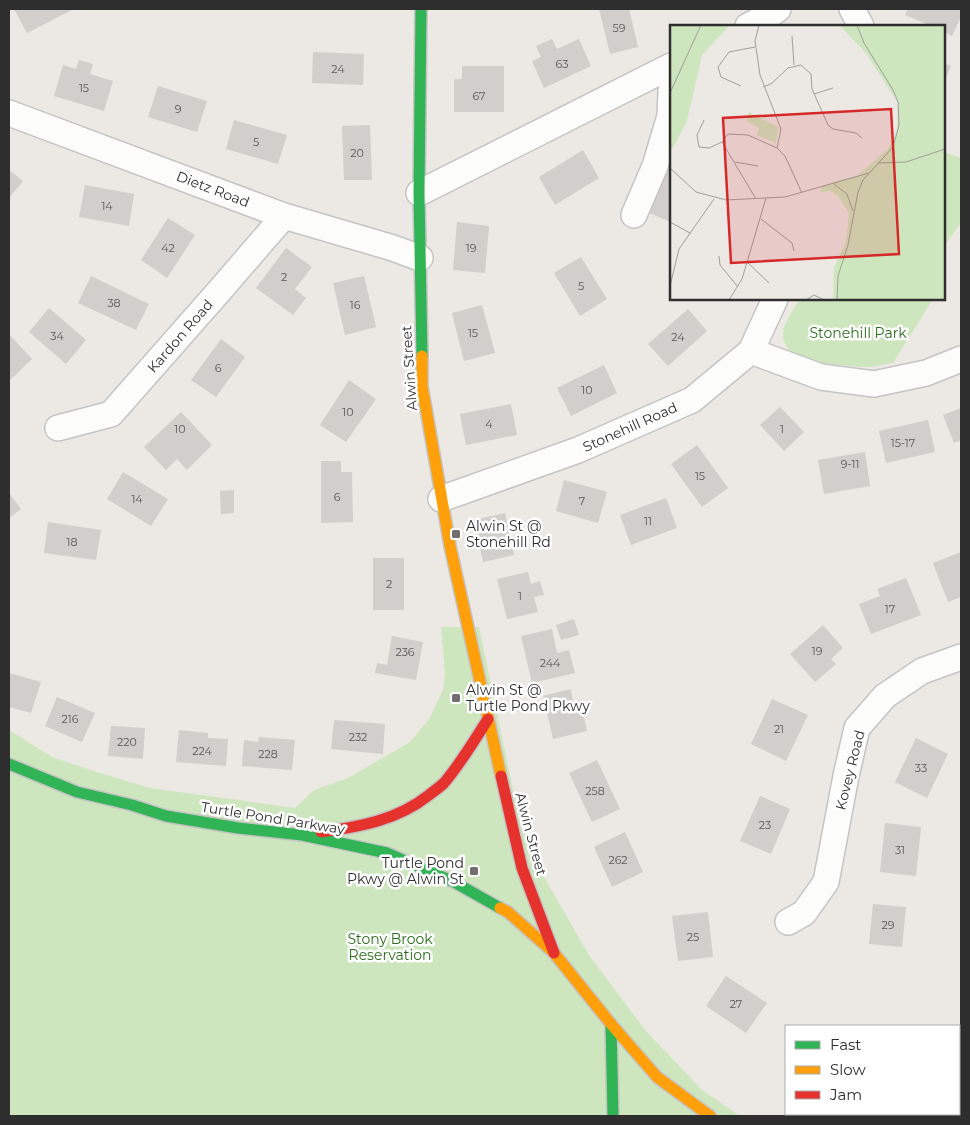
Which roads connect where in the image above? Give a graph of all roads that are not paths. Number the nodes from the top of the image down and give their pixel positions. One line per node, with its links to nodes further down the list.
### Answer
1 (421, 9): 9 (street, Alwin Street)
2 (778, 9): 4 (street)
3 (852, 9): 5 (street)
4 (750, 25)
5 (860, 25)
6 (670, 67): 9 (street)
7 (9, 113): 11 (street, Dietz Road)
8 (670, 116): 10 (street)
9 (419, 193): 12 (street, Alwin Street)
10 (634, 215)
11 (284, 216): 12 (street, Dietz Road); 16 (street, Kardon Road)
12 (420, 258): 17 (street, Alwin Street)
13 (775, 300): 14 (street, Stonehill Road)
14 (751, 351): 15 (street); 17 (street, Stonehill Road)
15 (961, 359)
16 (58, 428)
17 (441, 499): 19 (street, Alwin Street)
18 (961, 657): 22 (street, Kovey Road)
19 (488, 719): 21 (street); 23 (street, Alwin Street)
20 (9, 764): 21 (street, Turtle Pond Parkway)
21 (302, 835): 23 (street, Turtle Pond Parkway)
22 (788, 922)
23 (554, 954): 24 (street, Turtle Pond Parkway)
24 (611, 1024): 25 (street); 26 (street, Turtle Pond Parkway)
25 (613, 1116)
26 (710, 1116)

